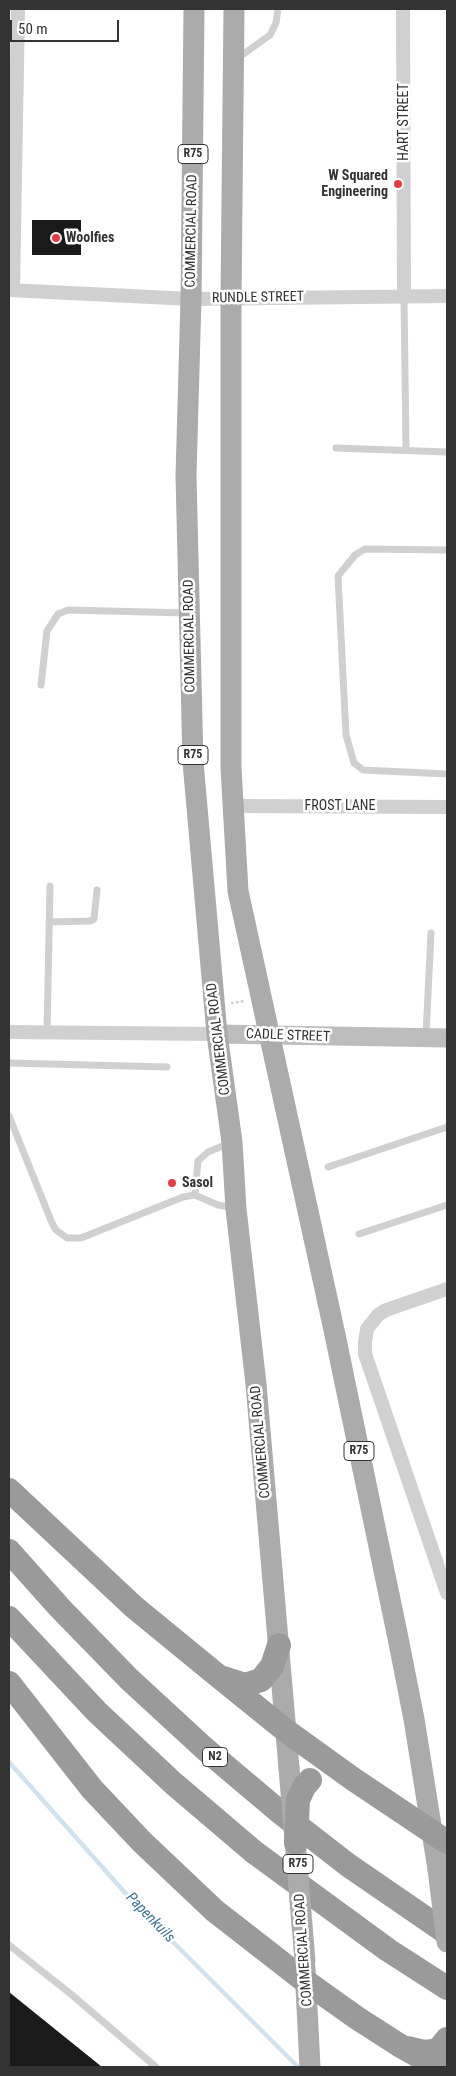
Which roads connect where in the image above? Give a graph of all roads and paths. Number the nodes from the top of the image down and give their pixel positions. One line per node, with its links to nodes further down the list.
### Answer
1 (18, 9): 6 (street)
2 (194, 9): 14 (main road, COMMERCIAL ROAD / R75)
3 (234, 9): 7 (main road, R75)
4 (278, 9): 7 (lane)
5 (404, 9): 11 (street, HART STREET)
6 (13, 40): 8 (street)
7 (234, 61): 13 (main road, R75)
8 (12, 85): 9 (street)
9 (12, 110): 10 (street)
10 (11, 290): 14 (street, RUNDLE STREET)
11 (404, 296): 12 (street, RUNDLE STREET); 13 (street, RUNDLE STREET); 16 (lane)
12 (447, 296)
13 (231, 297): 14 (street, RUNDLE STREET); 22 (main road, R75)
14 (191, 299): 19 (main road, COMMERCIAL ROAD / R75)
15 (336, 448): 16 (lane)
16 (406, 450): 17 (lane)
17 (447, 452)
18 (447, 550): 21 (lane)
19 (190, 613): 20 (lane); 29 (main road, COMMERCIAL ROAD / R75)
20 (41, 685)
21 (447, 774)
22 (234, 806): 23 (street, FROST LANE); 28 (main road, R75)
23 (447, 807)
24 (50, 886): 26 (lane)
25 (97, 890): 26 (lane)
26 (49, 922): 31 (lane)
27 (431, 932): 34 (lane)
28 (261, 998): 29 (path); 33 (main road, R75)
29 (214, 1006): 32 (main road, COMMERCIAL ROAD / R75)
30 (9, 1032): 31 (street, CADLE STREET)
31 (47, 1032): 32 (street, CADLE STREET)
32 (217, 1034): 33 (street, CADLE STREET); 40 (main road, COMMERCIAL ROAD / R75)
33 (270, 1035): 34 (street, CADLE STREET); 56 (main road, R75)
34 (425, 1038): 35 (street, CADLE STREET)
35 (447, 1038)
36 (9, 1063): 37 (lane)
37 (167, 1067)
38 (9, 1116): 42 (lane)
39 (447, 1126): 41 (lane)
40 (232, 1142): 42 (lane); 44 (main road, COMMERCIAL ROAD / R75)
41 (328, 1167)
42 (196, 1195): 44 (lane)
43 (447, 1205): 45 (lane)
44 (236, 1209): 51 (main road, COMMERCIAL ROAD / R75)
45 (360, 1234)
46 (447, 1289): 49 (street)
47 (9, 1490): 52 (highway)
48 (9, 1551): 58 (highway, N2)
49 (447, 1593)
50 (9, 1618): 62 (highway)
51 (279, 1645): 52 (highway); 54 (main road, COMMERCIAL ROAD / R75)
52 (217, 1675): 54 (highway)
53 (9, 1683): 61 (highway)
54 (285, 1730): 55 (highway); 57 (main road, COMMERCIAL ROAD / R75, bridge)
55 (353, 1778): 56 (highway); 57 (highway, bridge)
56 (440, 1837): 59 (main road, R75, bridge)
57 (296, 1843): 61 (main road, COMMERCIAL ROAD / R75, bridge)
58 (447, 1933)
59 (447, 1942)
60 (9, 1945): 64 (lane)
61 (305, 1971): 63 (highway); 65 (main road, COMMERCIAL ROAD / R75)
62 (447, 1988)
63 (441, 2052)
64 (156, 2067)
65 (310, 2067)

